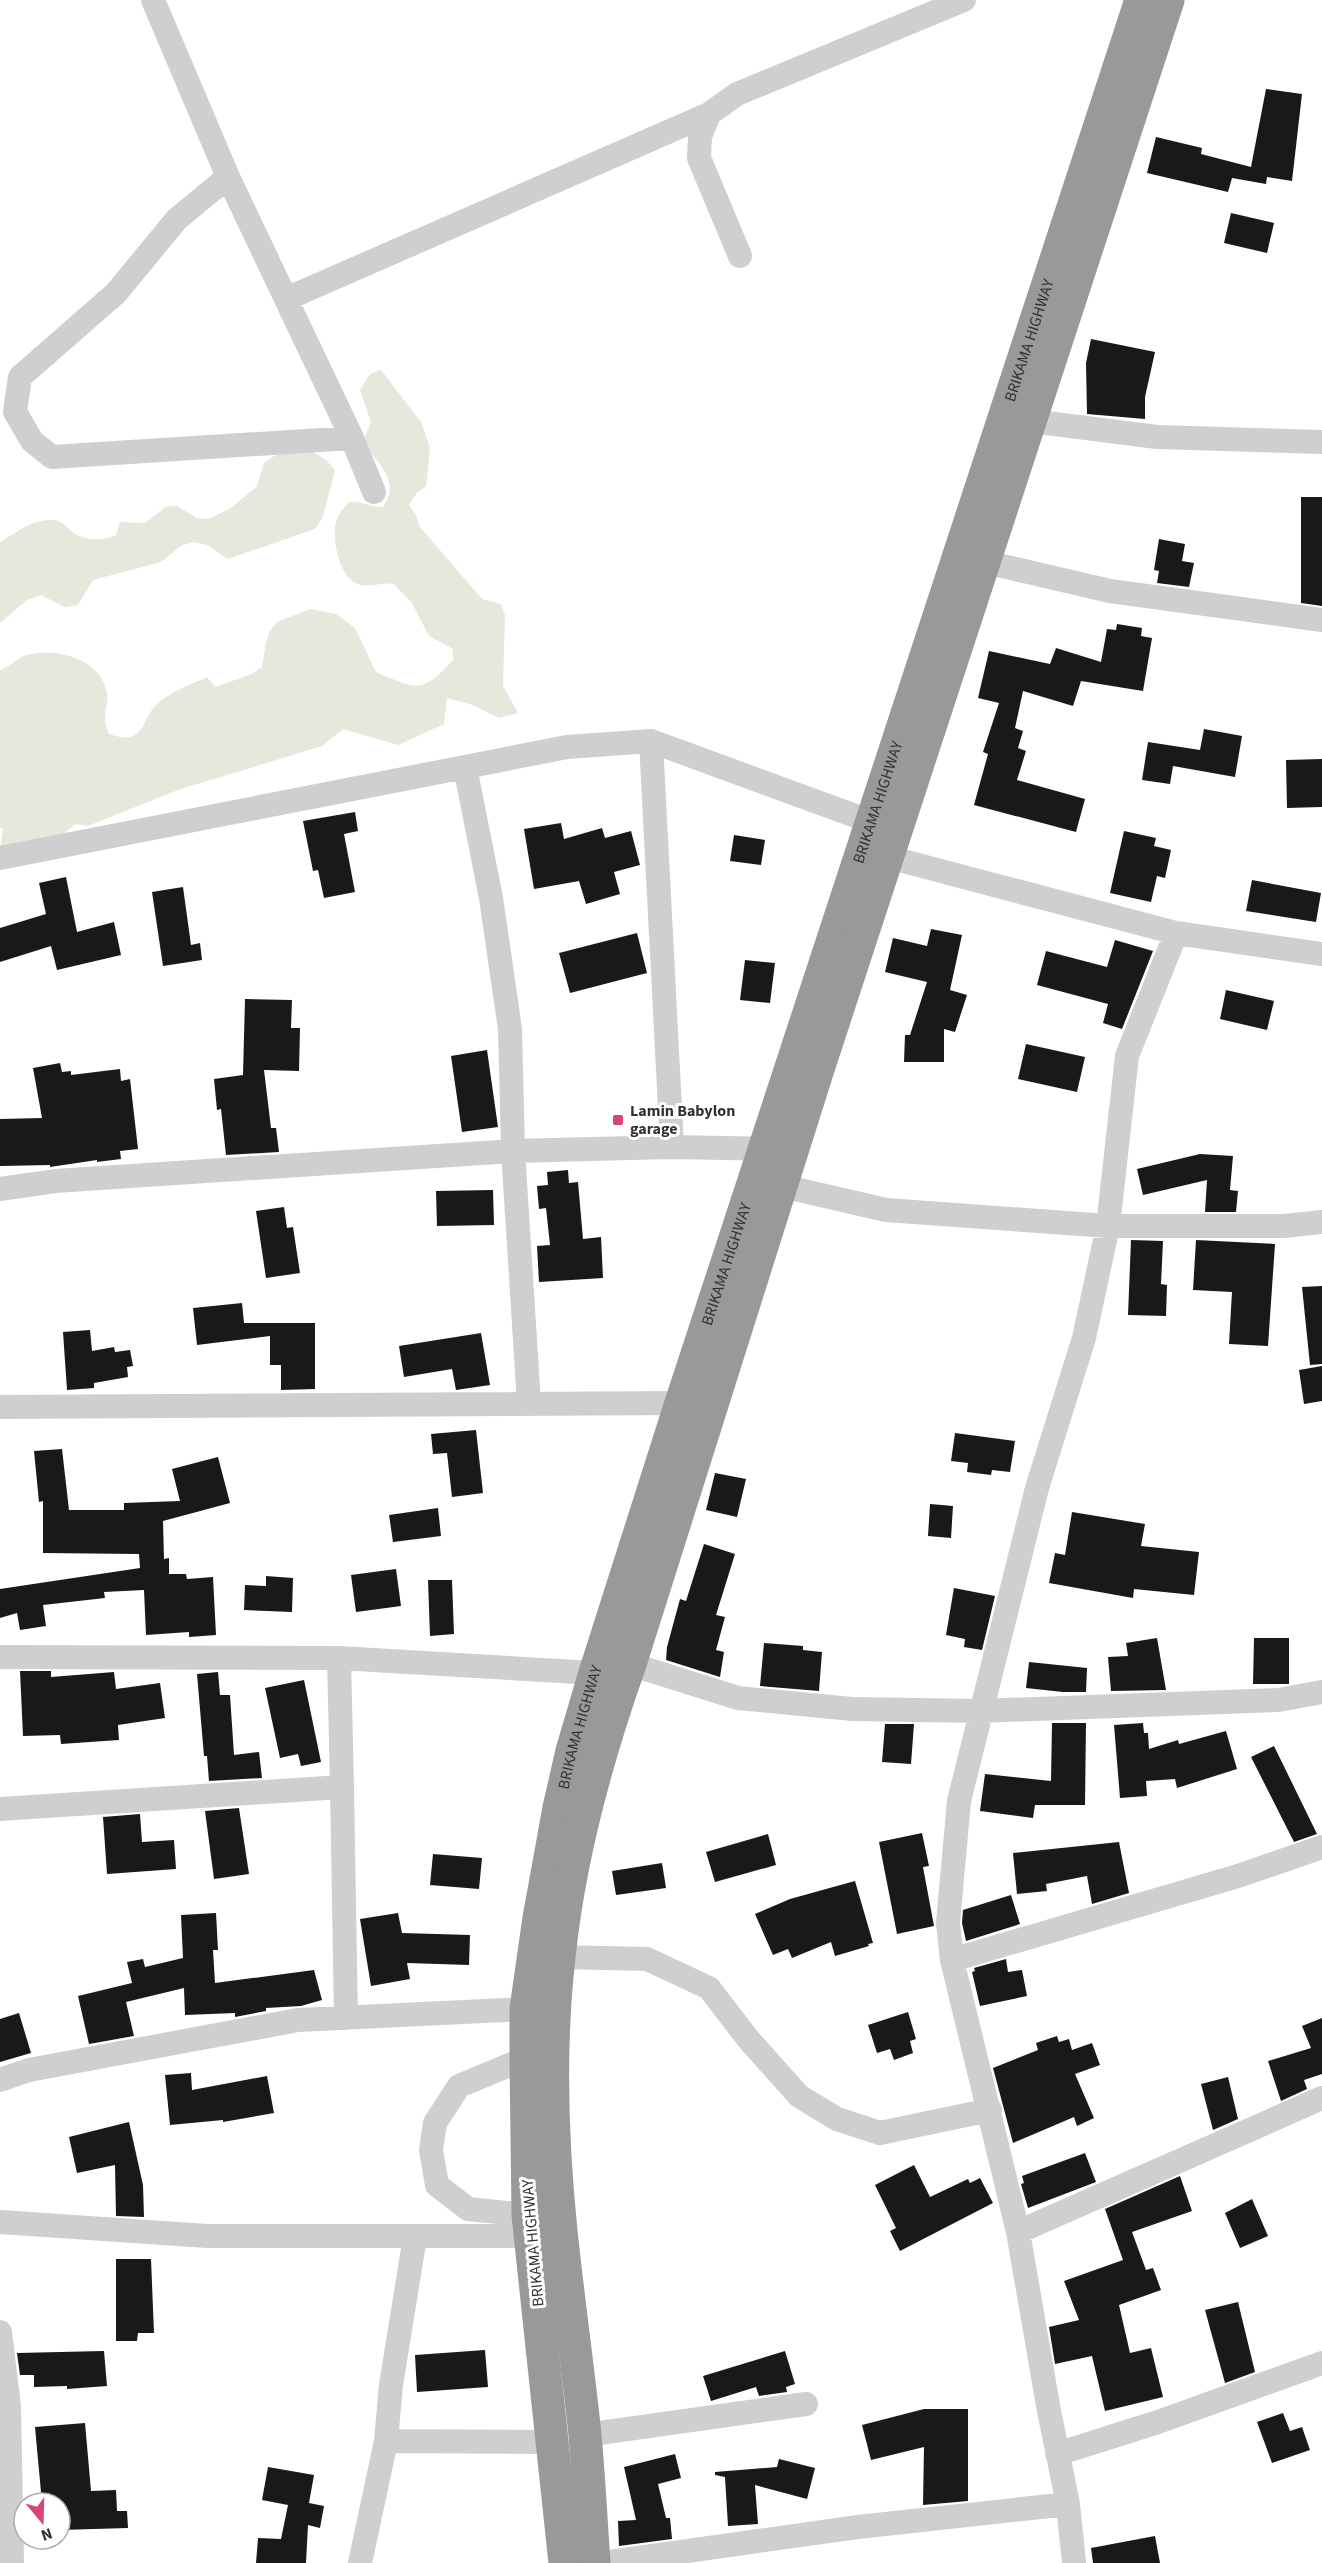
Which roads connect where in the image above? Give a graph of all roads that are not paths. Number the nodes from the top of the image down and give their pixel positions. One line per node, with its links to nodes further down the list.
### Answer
1 (153, 0): 6 (street)
2 (964, 0): 5 (street)
3 (1141, 0): 17 (highway, BRIKAMA HIGHWAY)
4 (1168, 0): 9 (highway, BRIKAMA HIGHWAY)
5 (710, 114): 7 (street); 8 (street)
6 (228, 177): 8 (street); 10 (street)
7 (740, 256)
8 (286, 298): 10 (street)
9 (1031, 421): 11 (street); 13 (highway, BRIKAMA HIGHWAY)
10 (352, 438): 12 (street)
11 (1322, 442)
12 (375, 492)
13 (985, 562): 14 (street); 18 (highway, BRIKAMA HIGHWAY)
14 (1322, 620)
15 (651, 741): 16 (street); 17 (street); 23 (street)
16 (465, 767): 19 (street); 25 (street)
17 (872, 822): 22 (highway, BRIKAMA HIGHWAY)
18 (888, 857): 20 (street); 22 (highway, BRIKAMA HIGHWAY)
19 (0, 858)
20 (1176, 933): 21 (street); 29 (street)
21 (1322, 954)
22 (805, 1065): 24 (highway, BRIKAMA HIGHWAY)
23 (672, 1147): 24 (street); 25 (street)
24 (778, 1149): 26 (highway, BRIKAMA HIGHWAY); 31 (highway, BRIKAMA HIGHWAY)
25 (513, 1151): 27 (street); 30 (street)
26 (782, 1186): 29 (street); 35 (highway, BRIKAMA HIGHWAY)
27 (0, 1189)
28 (1322, 1222): 29 (street)
29 (1108, 1227): 38 (street)
30 (529, 1403): 31 (street); 32 (street)
31 (681, 1403): 36 (highway, BRIKAMA HIGHWAY)
32 (0, 1407)
33 (0, 1657): 34 (street)
34 (339, 1658): 36 (street); 39 (street)
35 (630, 1664): 38 (street); 42 (highway, BRIKAMA HIGHWAY)
36 (595, 1674): 44 (highway, BRIKAMA HIGHWAY)
37 (1322, 1692): 38 (street)
38 (980, 1711): 43 (street)
39 (342, 1787): 40 (street); 45 (street)
40 (0, 1809)
41 (1322, 1847): 43 (street)
42 (558, 1957): 49 (street); 57 (highway, BRIKAMA HIGHWAY)
43 (952, 1960): 49 (street)
44 (526, 2009): 45 (street); 46 (highway, BRIKAMA HIGHWAY)
45 (346, 2018): 47 (street)
46 (526, 2058): 51 (highway, BRIKAMA HIGHWAY); 51 (street)
47 (0, 2080)
48 (1322, 2098): 52 (street)
49 (990, 2110): 52 (street)
50 (0, 2222): 53 (street)
51 (529, 2226): 53 (street); 59 (highway, BRIKAMA HIGHWAY)
52 (1018, 2232): 60 (street)
53 (415, 2237): 58 (street)
54 (0, 2331): 62 (street)
55 (1322, 2363): 60 (street)
56 (806, 2404): 57 (street)
57 (585, 2435): 65 (highway, BRIKAMA HIGHWAY)
58 (386, 2441): 59 (street); 63 (street)
59 (552, 2442): 64 (highway, BRIKAMA HIGHWAY)
60 (1058, 2454): 61 (street)
61 (1068, 2504): 66 (street); 67 (street)
62 (12, 2563)
63 (360, 2563)
64 (566, 2563)
65 (594, 2563)
66 (602, 2563)
67 (1074, 2563)

